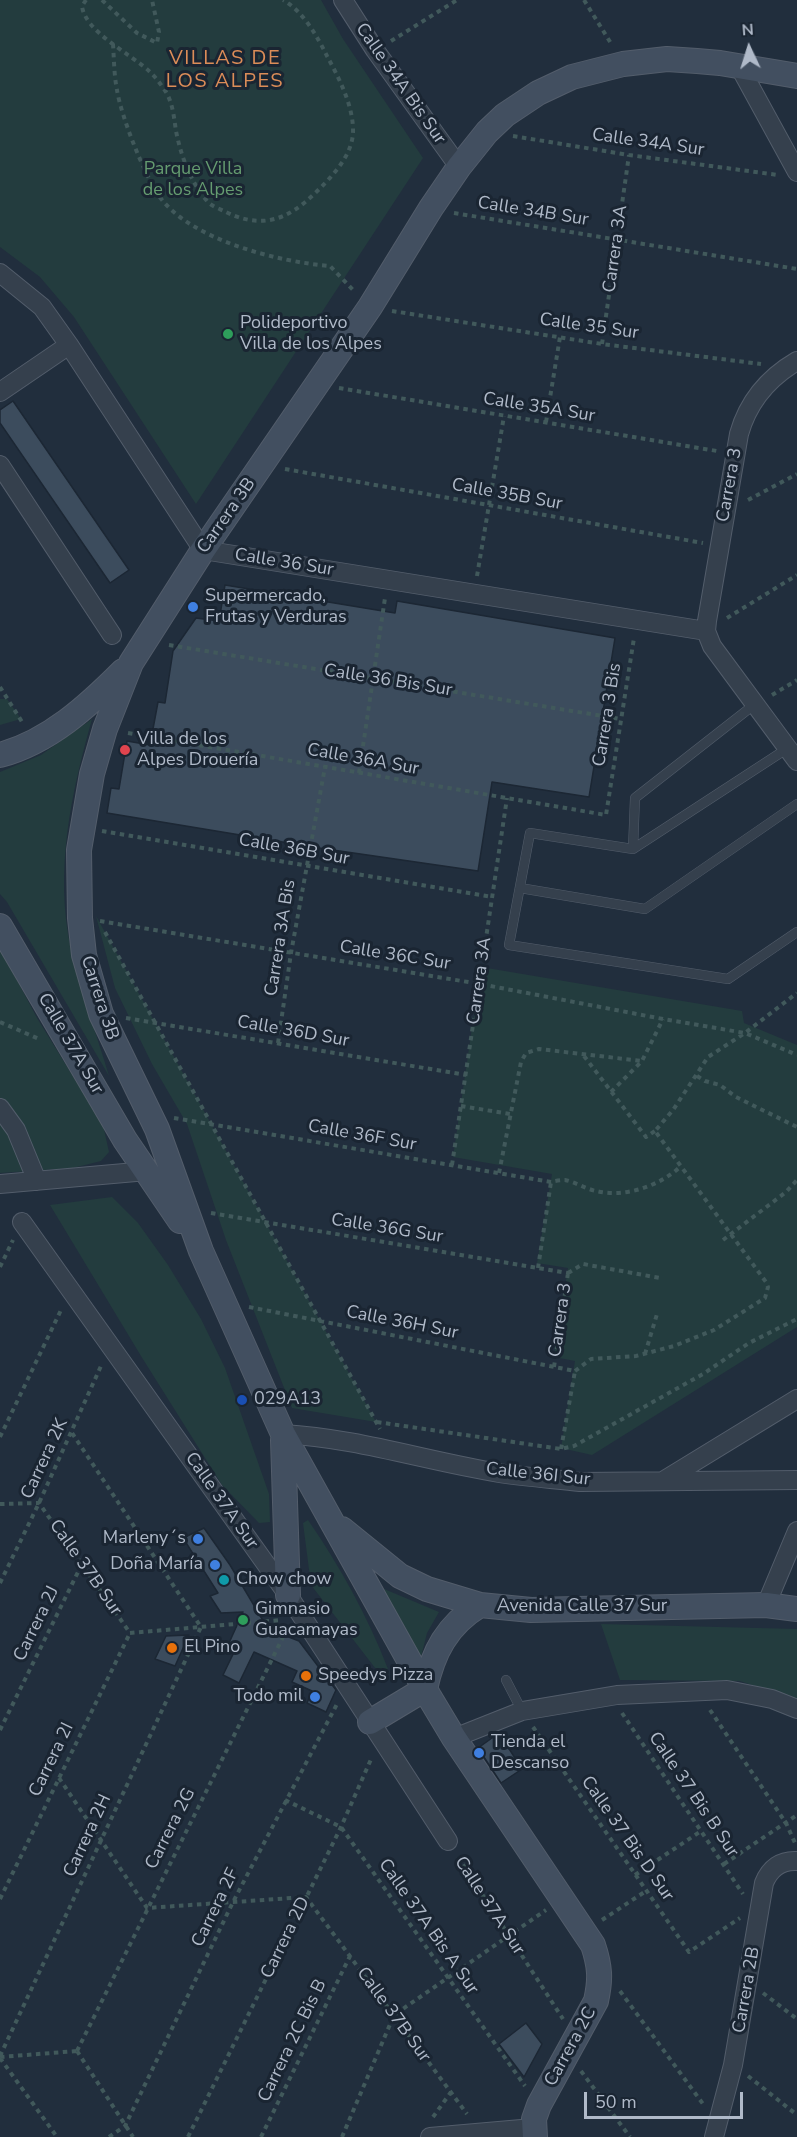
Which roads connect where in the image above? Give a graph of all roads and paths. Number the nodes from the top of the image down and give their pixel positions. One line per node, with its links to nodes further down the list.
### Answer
1 (86, 0): 8 (path)
2 (102, 0): 3 (path)
3 (152, 0)
4 (283, 0): 8 (path)
5 (344, 0): 10 (street, Calle 34A Bis Sur)
6 (457, 0): 10 (path)
7 (584, 0): 9 (path)
8 (113, 43): 21 (path)
9 (614, 49)
10 (375, 51): 15 (street, Calle 34A Bis Sur)
11 (739, 66): 12 (main road, Carrera 3B); 15 (main road, Carrera 3B); 16 (street)
12 (797, 76)
13 (506, 135): 14 (path, Calle 34A Sur)
14 (629, 155): 16 (path, Calle 34A Sur); 18 (path, Carrera 3A)
15 (459, 167): 38 (main road, Carrera 3B)
16 (791, 174)
17 (448, 212): 18 (path, Calle 34B Sur)
18 (617, 239): 19 (path, Calle 34B Sur); 24 (path, Carrera 3A)
19 (797, 269)
20 (0, 273): 25 (street)
21 (356, 293)
22 (389, 310): 23 (path, Calle 35 Sur)
23 (560, 337): 24 (path, Calle 35 Sur); 30 (path)
24 (602, 344): 26 (path, Calle 35 Sur)
25 (69, 345): 28 (street); 38 (street)
26 (791, 364): 31 (street, Carrera 3)
27 (339, 388): 29 (path, Calle 35A Sur)
28 (0, 392)
29 (504, 417): 30 (path, Calle 35A Sur); 35 (path)
30 (546, 422): 31 (path, Calle 35A Sur)
31 (735, 454): 36 (street, Carrera 3)
32 (0, 465): 44 (street)
33 (290, 470): 35 (path, Calle 35B Sur)
34 (797, 474): 36 (path)
35 (489, 506): 37 (path, Calle 35B Sur); 41 (path)
36 (726, 511): 37 (street, Carrera 3)
37 (719, 545): 43 (street, Carrera 3)
38 (203, 550): 40 (street, Calle 36 Sur); 46 (main road, Carrera 3B)
39 (797, 575): 43 (path)
40 (388, 580): 41 (street, Calle 36 Sur); 47 (path)
41 (475, 595): 42 (street, Calle 36 Sur)
42 (637, 620): 43 (street, Calle 36 Sur); 51 (path, Carrera 3 Bis)
43 (706, 631): 50 (street)
44 (112, 635)
45 (167, 645): 47 (path, Calle 36 Bis Sur)
46 (131, 663): 54 (main road); 104 (main road, Carrera 3B)
47 (374, 678): 51 (path, Calle 36 Bis Sur); 57 (path)
48 (797, 680): 50 (path)
49 (0, 687): 52 (path)
50 (755, 704): 55 (street); 62 (lane)
51 (621, 719): 60 (path, Carrera 3 Bis)
52 (27, 729)
53 (126, 732): 56 (path, Calle 36A Sur)
54 (0, 755)
55 (792, 755): 62 (lane)
56 (325, 767): 57 (path, Calle 36A Sur); 63 (path, Carrera 3A Bis)
57 (359, 773): 58 (path, Calle 36A Sur)
58 (507, 798): 60 (path, Calle 36A Sur); 65 (path, Carrera 3A)
59 (797, 804): 64 (lane)
60 (606, 815)
61 (92, 829): 63 (path, Calle 36B Sur)
62 (633, 849): 64 (lane)
63 (306, 866): 65 (path, Calle 36B Sur); 70 (path, Carrera 3A Bis)
64 (520, 888): 69 (lane)
65 (492, 897): 71 (path, Carrera 3A)
66 (90, 919): 67 (path, Calle 36C Sur)
67 (99, 921): 70 (path, Calle 36C Sur); 75 (path)
68 (0, 926): 93 (main road, Calle 37A Sur)
69 (797, 932)
70 (291, 953): 71 (path, Calle 36C Sur); 77 (path, Carrera 3A Bis)
71 (480, 984): 74 (path, Calle 36C Sur); 81 (path, Carrera 3A)
72 (797, 993): 76 (path)
73 (116, 1016): 75 (path, Calle 36D Sur)
74 (663, 1019): 76 (path, Calle 36C Sur); 80 (path)
75 (155, 1023): 77 (path, Calle 36D Sur); 88 (path)
76 (745, 1033): 78 (path, Calle 36C Sur); 82 (path)
77 (278, 1043): 81 (path, Calle 36D Sur)
78 (797, 1055)
79 (584, 1056): 80 (path); 83 (path); 86 (path)
80 (642, 1061): 83 (path)
81 (466, 1075): 84 (path, Carrera 3A)
82 (697, 1076): 89 (path); 90 (path)
83 (612, 1092): 90 (path)
84 (461, 1106): 86 (path); 91 (path, Carrera 3A)
85 (0, 1108): 96 (street)
86 (510, 1114): 94 (path)
87 (168, 1117): 88 (path, Calle 36F Sur)
88 (211, 1124): 91 (path, Calle 36F Sur); 101 (path)
89 (797, 1126)
90 (655, 1131): 92 (path)
91 (452, 1165): 94 (path, Calle 36F Sur)
92 (680, 1167): 97 (path, Calle 36F Sur); 102 (path)
93 (147, 1171): 96 (street); 104 (main road, Calle 37A Sur)
94 (499, 1173): 97 (path, Calle 36F Sur)
95 (797, 1180): 102 (path)
96 (38, 1181): 98 (street)
97 (551, 1182): 106 (path, Carrera 3)
98 (0, 1184)
99 (201, 1211): 101 (path, Calle 36G Sur)
100 (22, 1222): 105 (path); 109 (street, Calle 37A Sur)
101 (266, 1223): 106 (path, Calle 36G Sur); 113 (path)
102 (730, 1234): 103 (path); 115 (path)
103 (723, 1240)
104 (201, 1251): 110 (main road, Avenida Calle 37 Sur)
105 (0, 1267)
106 (538, 1268): 107 (path, Calle 36G Sur)
107 (568, 1273): 108 (path); 116 (path, Carrera 3)
108 (660, 1278)
109 (71, 1290): 114 (street, Calle 37A Sur); 122 (path)
110 (224, 1302): 113 (path, Calle 36H Sur); 121 (main road, Avenida Calle 37 Sur)
111 (657, 1314): 115 (path)
112 (797, 1319): 123 (path)
113 (320, 1321): 116 (path, Calle 36H Sur); 119 (path)
114 (110, 1345): 120 (path, Carrera 2K); 133 (street, Calle 37A Sur)
115 (645, 1354): 117 (path)
116 (554, 1366): 117 (path, Calle 36H Sur)
117 (575, 1371): 123 (path, Carrera 3)
118 (797, 1399): 126 (street)
119 (376, 1422): 123 (path, Calle 36I Sur); 124 (path)
120 (72, 1433): 127 (path, Carrera 2K); 137 (path)
121 (283, 1434): 124 (street, Calle 36I Sur); 129 (main road, Avenida Calle 37 Sur); 133 (main road)
122 (0, 1437)
123 (561, 1449)
124 (392, 1451): 126 (street, Calle 36I Sur)
125 (797, 1480): 126 (street, Calle 36I Sur)
126 (662, 1481)
127 (39, 1503): 128 (path); 131 (path, Calle 37B Sur); 132 (path, Carrera 2K)
128 (0, 1504)
129 (333, 1522): 134 (main road, Avenida Calle 37 Sur); 140 (main road)
130 (797, 1531): 135 (street)
131 (82, 1564): 138 (path, Calle 37B Sur); 147 (path, Carrera 2J)
132 (0, 1583)
133 (288, 1595): 142 (street, Calle 37A Sur)
134 (480, 1605): 135 (main road, Avenida Calle 37 Sur); 140 (main road)
135 (766, 1605): 136 (main road, Avenida Calle 37 Sur)
136 (797, 1610)
137 (201, 1627): 138 (path); 155 (path, Carrera 2H); 167 (path, Carrera 2G)
138 (130, 1633): 149 (path, Carrera 2I)
139 (506, 1680): 145 (lane)
140 (425, 1689): 146 (main road); 148 (main road)
141 (697, 1690): 143 (street); 144 (street); 152 (path)
142 (351, 1691): 146 (street, Calle 37A Sur); 150 (path, Carrera 2F)
143 (611, 1696): 145 (street); 154 (path, Calle 37 Bis B Sur)
144 (797, 1709)
145 (522, 1711): 148 (street); 160 (path, Calle 37 Bis D Sur)
146 (375, 1729): 153 (path, Carrera 2D); 156 (street, Calle 37A Sur)
147 (0, 1730)
148 (454, 1738): 164 (main road)
149 (59, 1778): 155 (path); 163 (path, Carrera 2I)
150 (285, 1800): 153 (path, Calle 37A Bis A Sur); 165 (path, Carrera 2F)
151 (797, 1815): 152 (path)
152 (786, 1823): 157 (path); 159 (path)
153 (341, 1827): 162 (path, Carrera 2D); 172 (path, Calle 37A Bis A Sur)
154 (701, 1831): 159 (path, Calle 37 Bis B Sur); 160 (path)
155 (101, 1841): 167 (path); 179 (path, Carrera 2H)
156 (448, 1841): 169 (path, Calle 37A Sur)
157 (797, 1846)
158 (797, 1861): 166 (street, Carrera 2B)
159 (724, 1864): 166 (path, Calle 37 Bis B Sur)
160 (635, 1875): 161 (path, Calle 37 Bis D Sur)
161 (646, 1891): 166 (path, Calle 37 Bis D Sur); 168 (path)
162 (306, 1897): 165 (path); 170 (path, Calle 37B Sur); 192 (path, Carrera 2D)
163 (0, 1899)
164 (562, 1899): 168 (main road); 169 (path)
165 (233, 1902): 167 (path); 184 (path, Carrera 2F)
166 (757, 1907): 173 (street, Carrera 2B)
167 (147, 1908): 177 (path, Carrera 2G)
168 (584, 1932): 171 (main road)
169 (509, 1936): 172 (path); 176 (path, Calle 37A Sur)
170 (350, 1956): 174 (path, Calle 37B Sur); 193 (path, Carrera 2C Bis B)
171 (600, 1964): 178 (main road, Carrera 2C); 186 (path)
172 (448, 1978): 174 (path); 182 (path, Calle 37A Bis A Sur)
173 (748, 1982): 175 (path); 180 (street, Carrera 2B)
174 (394, 2015): 181 (path, Calle 37B Sur); 194 (path)
175 (797, 2019)
176 (568, 2028)
177 (77, 2051): 179 (path); 184 (path)
178 (568, 2053): 187 (main road, Carrera 2C); 195 (path)
179 (0, 2057): 189 (path)
180 (734, 2065): 183 (path); 186 (street, Carrera 2B)
181 (450, 2092): 185 (path); 188 (path, Calle 37B Sur)
182 (529, 2092)
183 (797, 2115)
184 (125, 2126): 190 (path, Carrera 2F); 191 (path)
185 (431, 2128): 188 (street)
186 (716, 2131)
187 (534, 2132): 188 (street)
188 (481, 2133)
189 (57, 2137)
190 (109, 2137)
191 (133, 2137)
192 (188, 2137)
193 (261, 2137)
194 (342, 2137)
195 (630, 2137)

